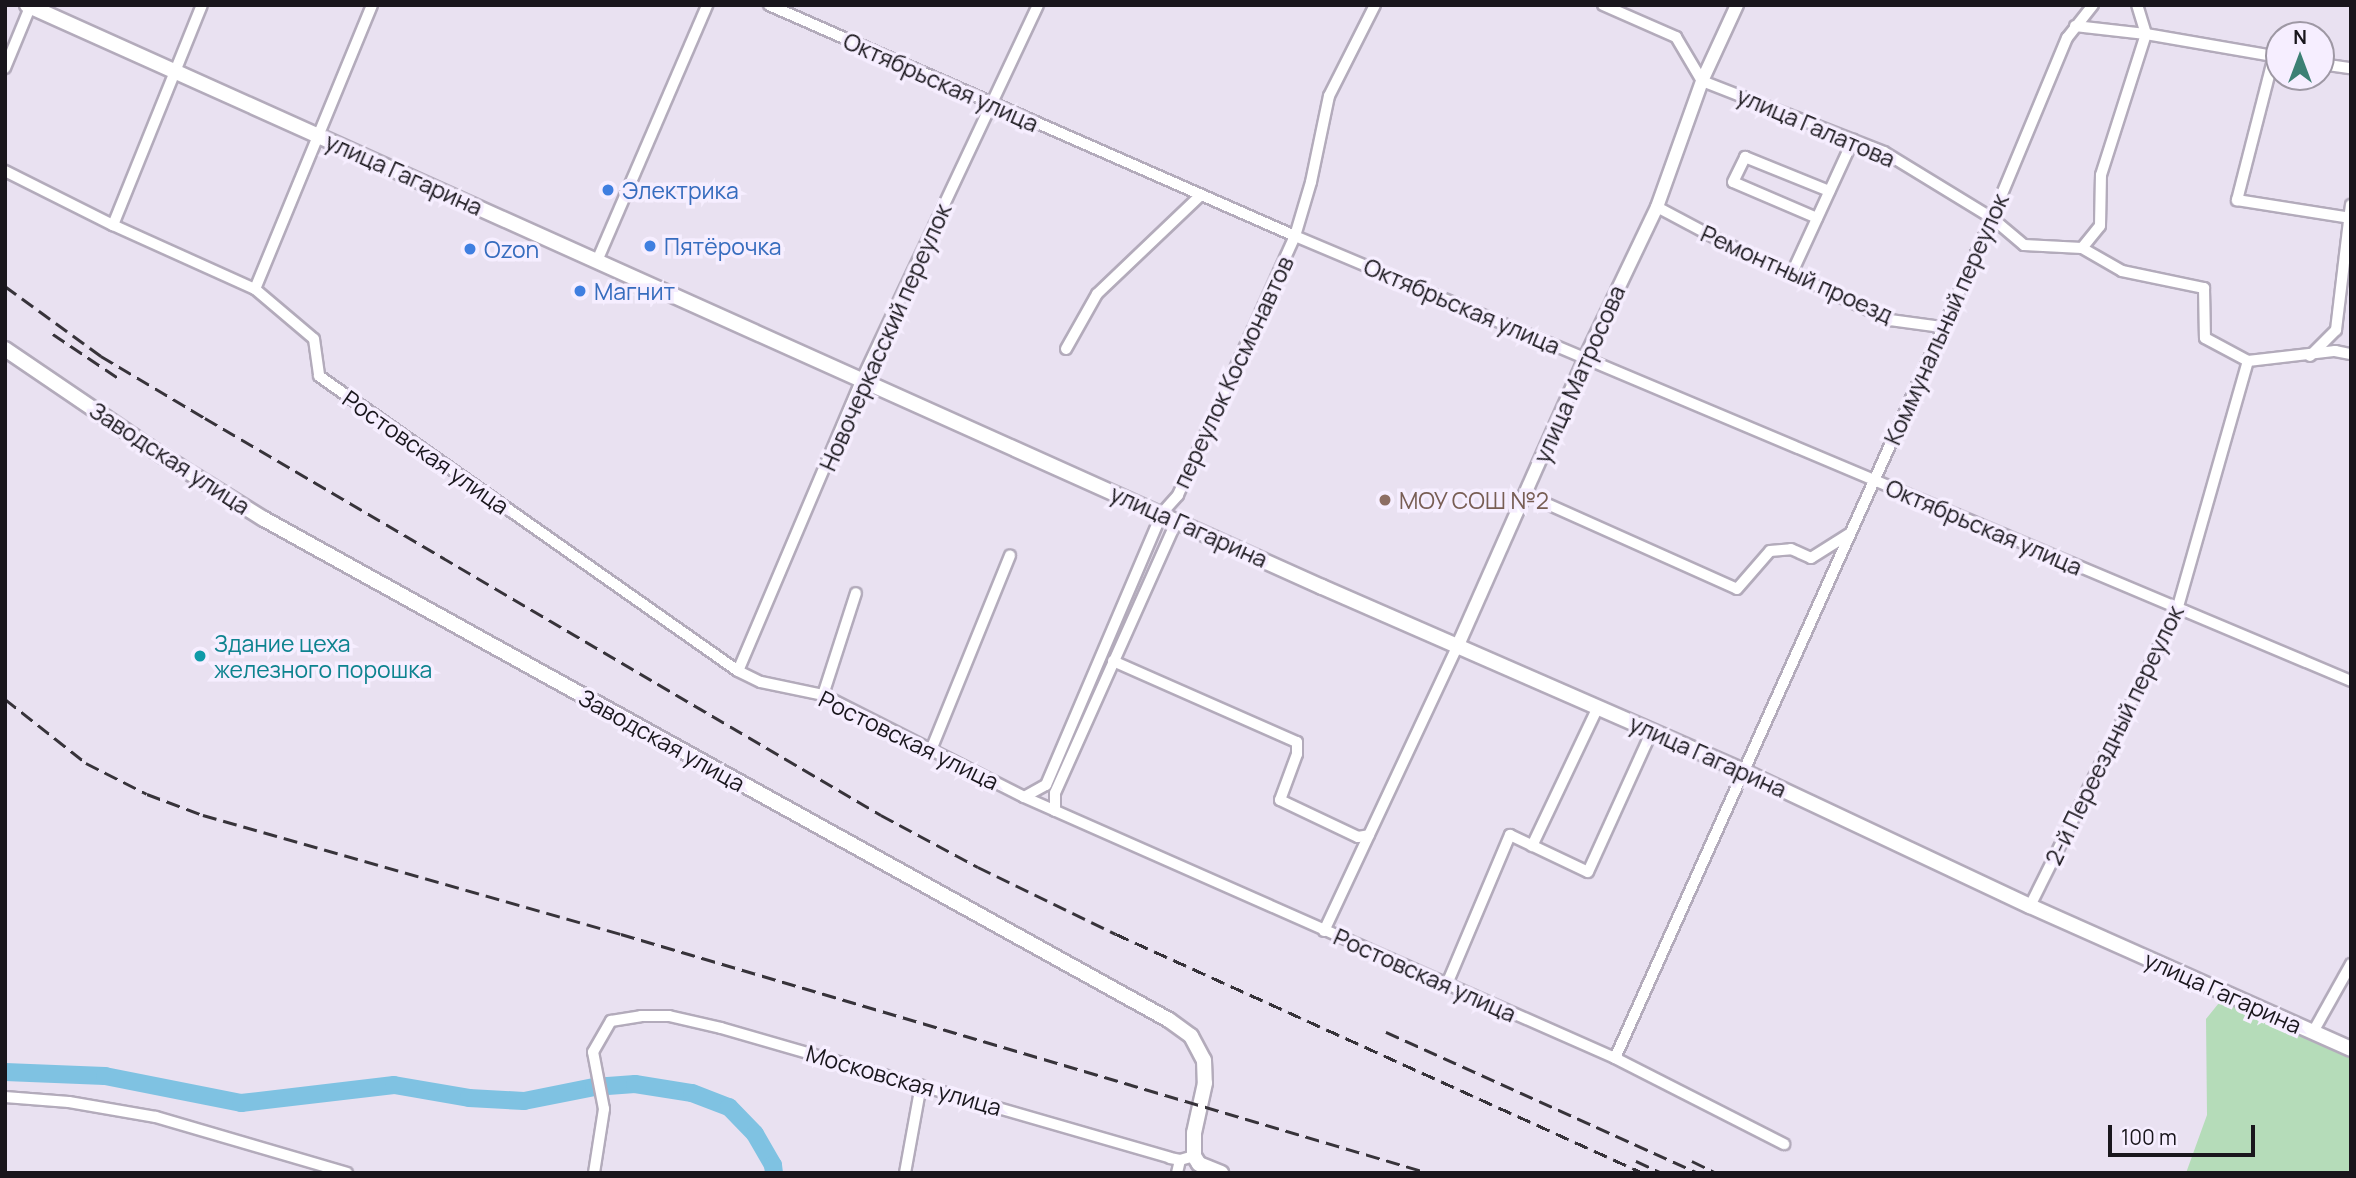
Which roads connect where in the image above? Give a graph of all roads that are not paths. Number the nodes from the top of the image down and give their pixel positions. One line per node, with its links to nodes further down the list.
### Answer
1 (202, 5): 16 (street)
2 (372, 5): 20 (street)
3 (707, 5): 33 (street)
4 (769, 5): 19 (street, Октябрьская улица)
5 (1038, 5): 19 (street, Новочеркасский переулок)
6 (1375, 5): 31 (street, переулок Космонавтов)
7 (1603, 5): 17 (street)
8 (1737, 5): 17 (street, улица Матросова)
9 (2093, 5): 12 (street, Коммунальный переулок)
10 (2137, 5): 13 (street)
11 (29, 6): 15 (street); 16 (main road, улица Гагарина)
12 (2075, 26): 13 (street); 28 (street, Коммунальный переулок)
13 (2146, 34): 14 (street); 32 (street)
14 (2265, 55)
15 (5, 68)
16 (174, 73): 20 (main road, улица Гагарина); 30 (street)
17 (1702, 81): 21 (street, улица Галатова); 26 (street, улица Матросова)
18 (2267, 91): 29 (street)
19 (992, 105): 24 (street, Октябрьская улица); 43 (street, Новочеркасский переулок)
20 (317, 135): 33 (main road, улица Гагарина); 35 (street)
21 (1853, 140): 23 (street); 28 (street, улица Галатова)
22 (5, 171): 30 (street, Ростовская улица)
23 (1829, 191): 27 (street); 27 (street)
24 (1202, 195): 31 (street, Октябрьская улица); 38 (street)
25 (2351, 205): 29 (street)
26 (1657, 207): 34 (street, Ремонтный проезд); 41 (street, улица Матросова)
27 (1817, 218): 34 (street)
28 (1992, 218): 32 (street, улица Галатова); 36 (street, Коммунальный переулок)
29 (2350, 218): 40 (street)
30 (113, 225): 35 (street, Ростовская улица)
31 (1295, 236): 41 (street, Октябрьская улица); 46 (street, переулок Космонавтов)
32 (2082, 248): 42 (street, улица Галатова)
33 (597, 261): 43 (main road, улица Гагарина)
34 (1791, 275): 36 (street, Ремонтный проезд)
35 (255, 289): 54 (street, Ростовская улица)
36 (1942, 327): 44 (street, Коммунальный переулок)
37 (5, 349): 75 (main road, Заводская улица)
38 (1066, 349)
39 (2351, 354): 40 (street)
40 (2309, 356): 42 (street)
41 (1585, 358): 44 (street, Октябрьская улица); 45 (street, улица Матросова)
42 (2248, 360): 51 (street, 2-й Переездный переулок)
43 (862, 379): 46 (main road, улица Гагарина); 54 (street, Новочеркасский переулок)
44 (1874, 480): 48 (street, Коммунальный переулок); 51 (street, Октябрьская улица)
45 (1525, 494): 48 (street); 52 (street, улица Матросова)
46 (1162, 513): 47 (main road, улица Гагарина); 61 (street, переулок Космонавтов)
47 (1177, 520): 52 (main road, улица Гагарина); 53 (street)
48 (1851, 533): 60 (street, Коммунальный переулок)
49 (1010, 555): 59 (street)
50 (856, 593): 56 (street)
51 (2177, 610): 55 (street, Октябрьская улица); 65 (street, 2-й Переездный переулок)
52 (1458, 645): 57 (main road, улица Гагарина); 63 (street, улица Матросова)
53 (1113, 662): 62 (street); 63 (street)
54 (738, 671): 56 (street, Ростовская улица)
55 (2351, 681)
56 (823, 695): 59 (street, Ростовская улица)
57 (1598, 707): 58 (main road, улица Гагарина); 64 (street)
58 (1652, 731): 60 (main road, улица Гагарина); 64 (street)
59 (931, 750): 61 (street, Ростовская улица)
60 (1745, 772): 65 (main road, улица Гагарина); 71 (street, Коммунальный переулок)
61 (1024, 797): 62 (street, Ростовская улица)
62 (1055, 811): 66 (street, Ростовская улица)
63 (1369, 835): 66 (street, улица Матросова)
64 (1532, 846): 68 (street)
65 (2030, 906): 69 (main road, улица Гагарина)
66 (1324, 931): 68 (street, Ростовская улица)
67 (2351, 964): 69 (street)
68 (1447, 984): 71 (street, Ростовская улица)
69 (2312, 1032): 70 (main road, улица Гагарина)
70 (2351, 1049)
71 (1615, 1058): 74 (street, Ростовская улица)
72 (921, 1085): 75 (street, Московская улица); 77 (street, Московская улица); 78 (street)
73 (5, 1097): 76 (street)
74 (1784, 1144)
75 (1187, 1158): 79 (street); 80 (main road)
76 (347, 1173)
77 (594, 1173)
78 (905, 1173)
79 (1177, 1173)
80 (1221, 1173)

